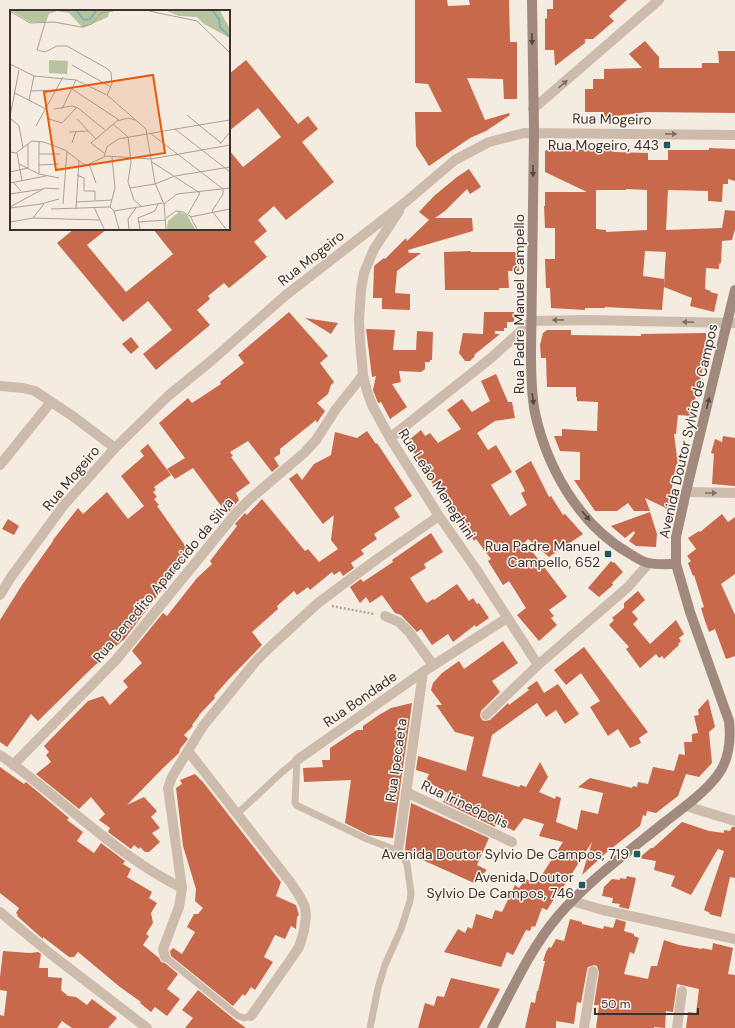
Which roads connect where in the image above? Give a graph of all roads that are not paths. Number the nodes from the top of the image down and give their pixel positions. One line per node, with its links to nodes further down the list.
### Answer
1 (532, 0): 3 (main road, Rua Padre Manuel Campello, one-way to 3)
2 (659, 0): 3 (street, one-way to 2)
3 (533, 109): 4 (main road, Rua Padre Manuel Campello)
4 (534, 132): 5 (street, Rua Mogeiro, one-way to 5); 6 (street, Rua Mogeiro); 8 (main road, Rua Padre Manuel Campello, one-way to 8)
5 (735, 134)
6 (402, 205): 10 (street, Rua Leão Meneghini); 14 (street, Rua Mogeiro)
7 (735, 290): 9 (main road, Avenida Doutor Sylvio de Campos)
8 (532, 321): 9 (street, one-way to 8); 13 (street); 19 (main road, Rua Padre Manuel Campello, one-way to 19)
9 (731, 322): 16 (main road, Avenida Doutor Sylvio de Campos, one-way to 9)
10 (362, 374): 13 (street, Rua Leão Meneghini); 32 (street, Rua Benedito Aparecido da Silva)
11 (0, 386): 12 (street)
12 (51, 402): 14 (street); 15 (street)
13 (390, 438): 18 (street, Rua Leão Meneghini)
14 (115, 448): 21 (street, Rua Mogeiro)
15 (0, 465)
16 (686, 492): 17 (street, one-way to 17); 20 (main road, Avenida Doutor Sylvio de Campos)
17 (735, 493)
18 (439, 516): 23 (street, Rua Leão Meneghini); 29 (street)
19 (649, 563): 20 (main road); 25 (street)
20 (676, 564): 28 (main road, Avenida Doutor Sylvio de Campos)
21 (0, 595)
22 (384, 616): 24 (street)
23 (508, 618): 24 (street, Rua Bondade); 25 (street, Rua Leão Meneghini)
24 (433, 665): 26 (street, Rua Bondade)
25 (538, 665): 27 (street)
26 (423, 672): 31 (street, Rua Bondade); 33 (street, Rua Ipecaeta)
27 (486, 715)
28 (732, 721): 34 (main road, Avenida Doutor Sylvio de Campos)
29 (188, 751): 35 (street); 39 (street)
30 (0, 756): 32 (street)
31 (297, 760): 35 (lane, Rua Bondade); 38 (lane)
32 (13, 765): 39 (street)
33 (406, 792): 37 (street, Rua Irineópolis); 38 (street, Rua Ipecaeta)
34 (686, 806): 36 (street); 40 (main road, Avenida Doutor Sylvio de Campos)
35 (236, 814): 46 (street)
36 (735, 821)
37 (512, 842)
38 (398, 851): 48 (lane)
39 (182, 888): 43 (street)
40 (572, 901): 42 (street); 49 (main road, Avenida Doutor Sylvio de Campos)
41 (0, 912): 47 (street)
42 (735, 939)
43 (165, 957): 46 (lane)
44 (593, 971): 50 (street)
45 (682, 992): 51 (street)
46 (251, 1016)
47 (147, 1028)
48 (370, 1028)
49 (492, 1028)
50 (584, 1028)
51 (677, 1028)

